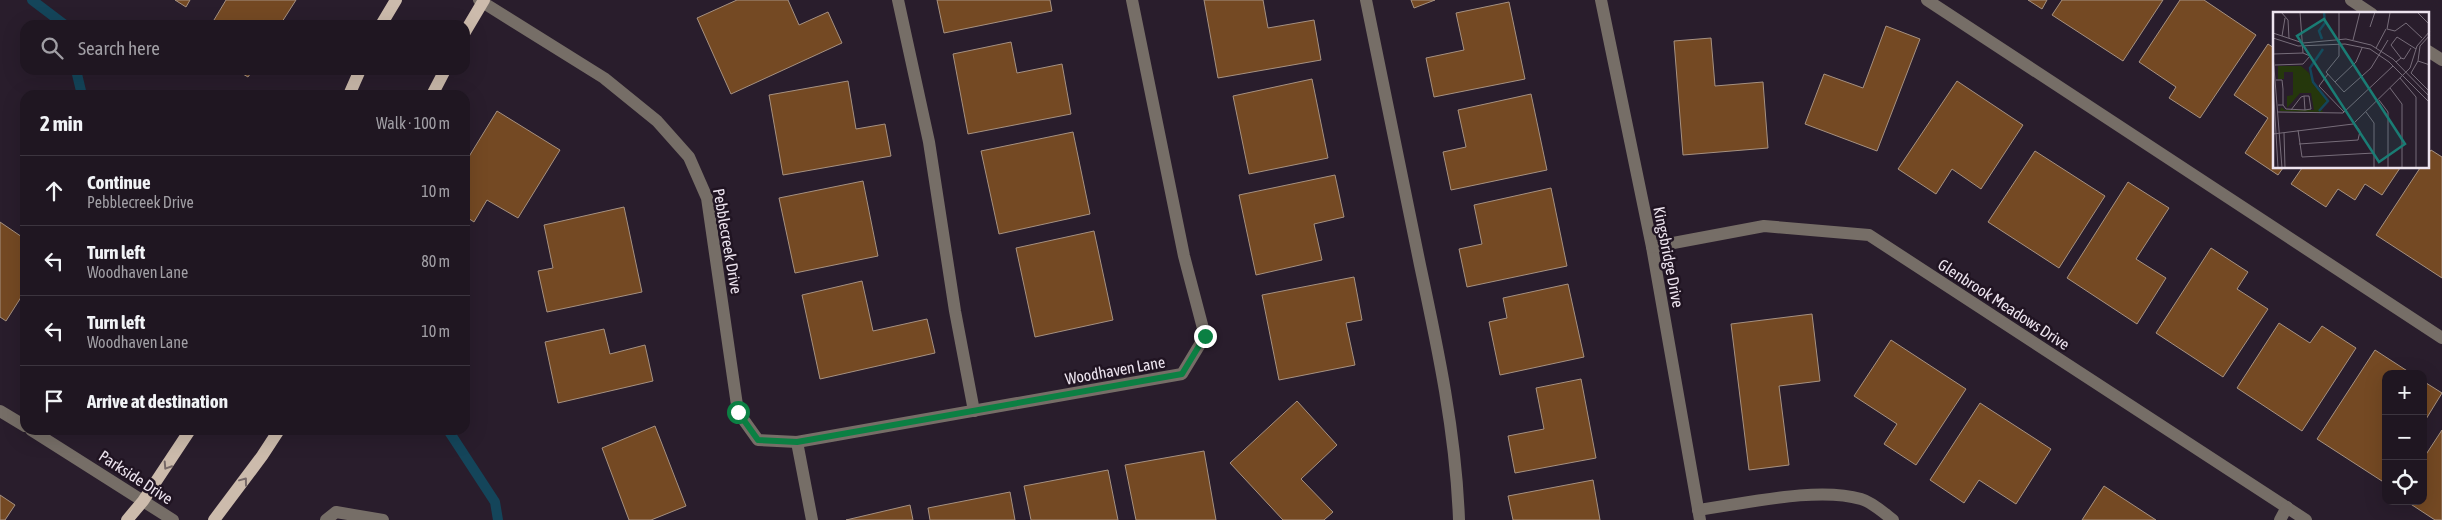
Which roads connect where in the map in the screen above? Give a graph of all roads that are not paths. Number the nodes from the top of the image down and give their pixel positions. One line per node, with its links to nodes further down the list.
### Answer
1 (396, 0): 10 (main road)
2 (898, 0): 21 (street)
3 (1132, 0): 21 (street, Woodhaven Lane)
4 (1366, 0): 37 (street)
5 (1602, 0): 18 (street, Kingsbridge Drive)
6 (1927, 0): 19 (street)
7 (2351, 0): 9 (street)
8 (482, 1): 11 (main road); 26 (street, Pebblecreek Drive)
9 (2369, 12)
10 (384, 20)
11 (470, 23)
12 (2430, 52): 13 (street)
13 (2442, 60)
14 (358, 75): 16 (main road)
15 (442, 75): 17 (main road)
16 (351, 90)
17 (435, 90)
18 (1652, 247): 29 (street, Glenbrook Meadows Drive); 30 (street, Kingsbridge Drive)
19 (2442, 338)
20 (0, 411): 22 (street)
21 (974, 411): 27 (street, Woodhaven Lane)
22 (20, 423)
23 (39, 435): 28 (street, Parkside Drive)
24 (187, 435): 28 (main road, one-way to 28)
25 (275, 435): 33 (main road, one-way to 25)
26 (758, 440): 27 (street, Woodhaven Lane)
27 (797, 442): 36 (street)
28 (143, 501): 31 (main road); 32 (street, Parkside Drive)
29 (2287, 507): 39 (street); 40 (street, Glenbrook Meadows Drive)
30 (1699, 515): 38 (street)
31 (127, 520)
32 (172, 520)
33 (214, 520)
34 (326, 520): 35 (street)
35 (383, 520)
36 (812, 520)
37 (1459, 520)
38 (1893, 520)
39 (2280, 520)
40 (2306, 520)

